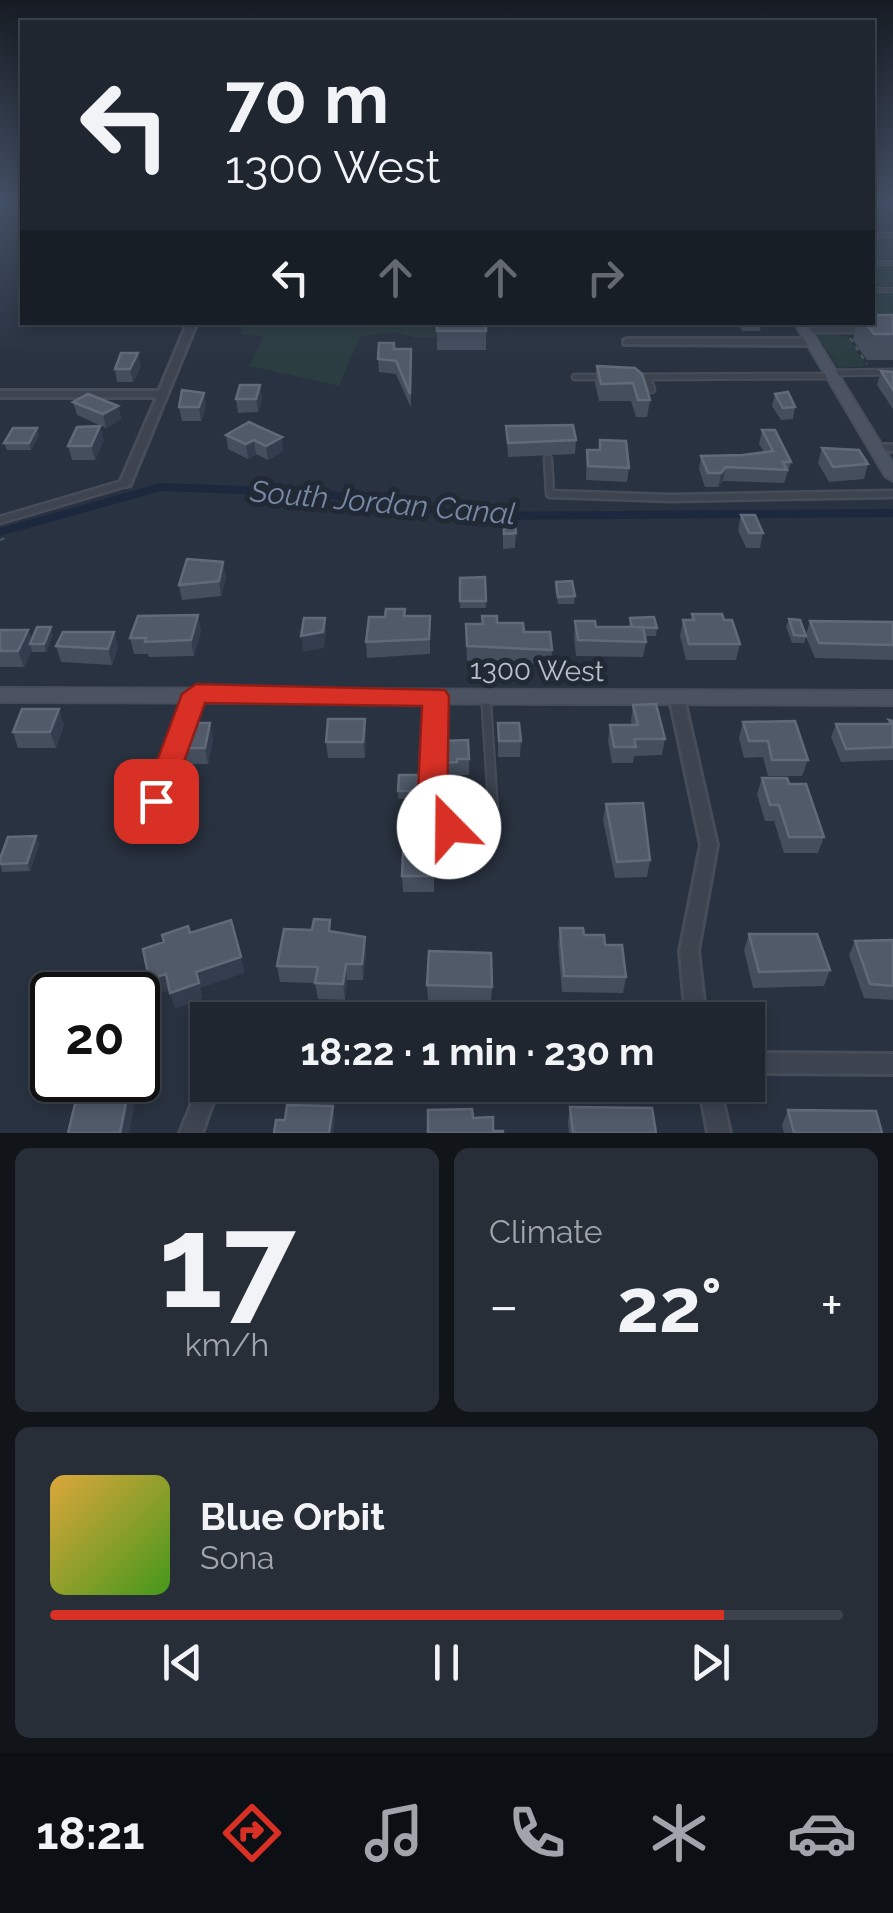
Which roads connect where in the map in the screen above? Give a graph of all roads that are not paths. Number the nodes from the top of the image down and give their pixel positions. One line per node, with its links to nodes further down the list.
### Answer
1 (192, 325): 13 (street)
2 (874, 330): 3 (lane)
3 (805, 332): 4 (street); 6 (street)
4 (626, 342)
5 (893, 372): 6 (lane)
6 (830, 374): 10 (lane); 14 (street)
7 (575, 377): 8 (lane)
8 (611, 378)
9 (630, 378): 10 (lane)
10 (648, 378): 11 (lane)
11 (652, 390)
12 (0, 394): 13 (street)
13 (163, 394): 18 (street)
14 (876, 448): 15 (street); 17 (street)
15 (893, 448)
16 (548, 460): 19 (lane)
17 (893, 476)
18 (126, 483): 20 (lane)
19 (893, 494)
20 (0, 520)
21 (196, 694): 22 (street, 1300 West); 23 (street, 1300 West); 27 (lane)
22 (0, 696)
23 (436, 696): 24 (street, 1300 West); 24 (lane)
24 (486, 697): 26 (street, 1300 West)
25 (893, 698): 26 (street, 1300 West)
26 (677, 700): 28 (street)
27 (142, 806)
28 (694, 1002)
29 (765, 1064): 30 (street)
30 (893, 1064)
31 (203, 1102): 33 (street)
32 (713, 1102): 34 (street)
33 (191, 1133)
34 (719, 1133)

